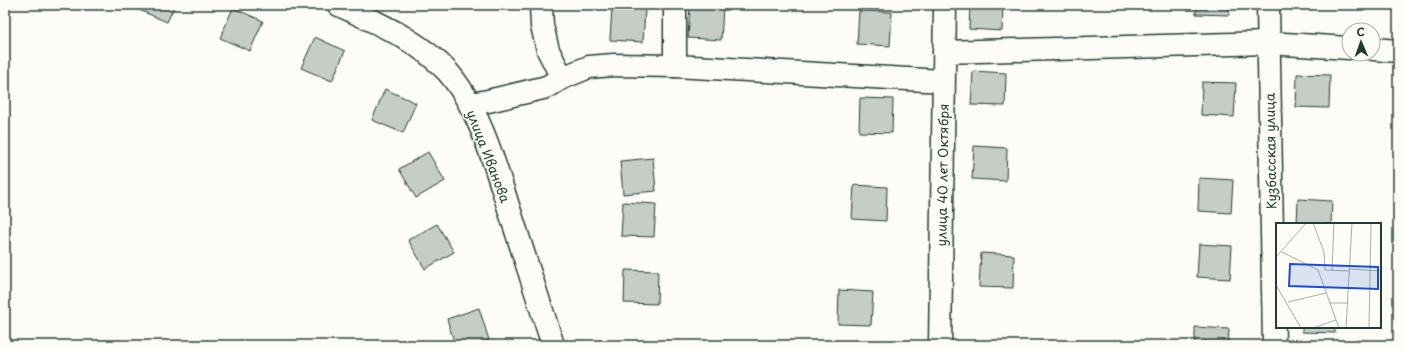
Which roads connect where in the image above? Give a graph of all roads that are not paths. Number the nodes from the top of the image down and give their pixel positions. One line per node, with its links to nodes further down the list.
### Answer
1 (339, 5): 14 (street, улица Иванова)
2 (542, 5): 12 (street)
3 (674, 5): 11 (street)
4 (945, 5): 10 (street, улица 40 лет Октября)
5 (1268, 5): 6 (street, Кузбасская улица)
6 (1268, 43): 7 (street); 10 (street); 17 (street, Кузбасская улица)
7 (1341, 48)
8 (1381, 50): 9 (street)
9 (1398, 51)
10 (944, 52): 13 (street, улица 40 лет Октября)
11 (675, 66): 12 (street); 13 (street)
12 (562, 78): 14 (street)
13 (943, 81): 16 (street, улица 40 лет Октября)
14 (470, 104): 15 (street, улица Иванова)
15 (552, 345)
16 (940, 345)
17 (1274, 345)

